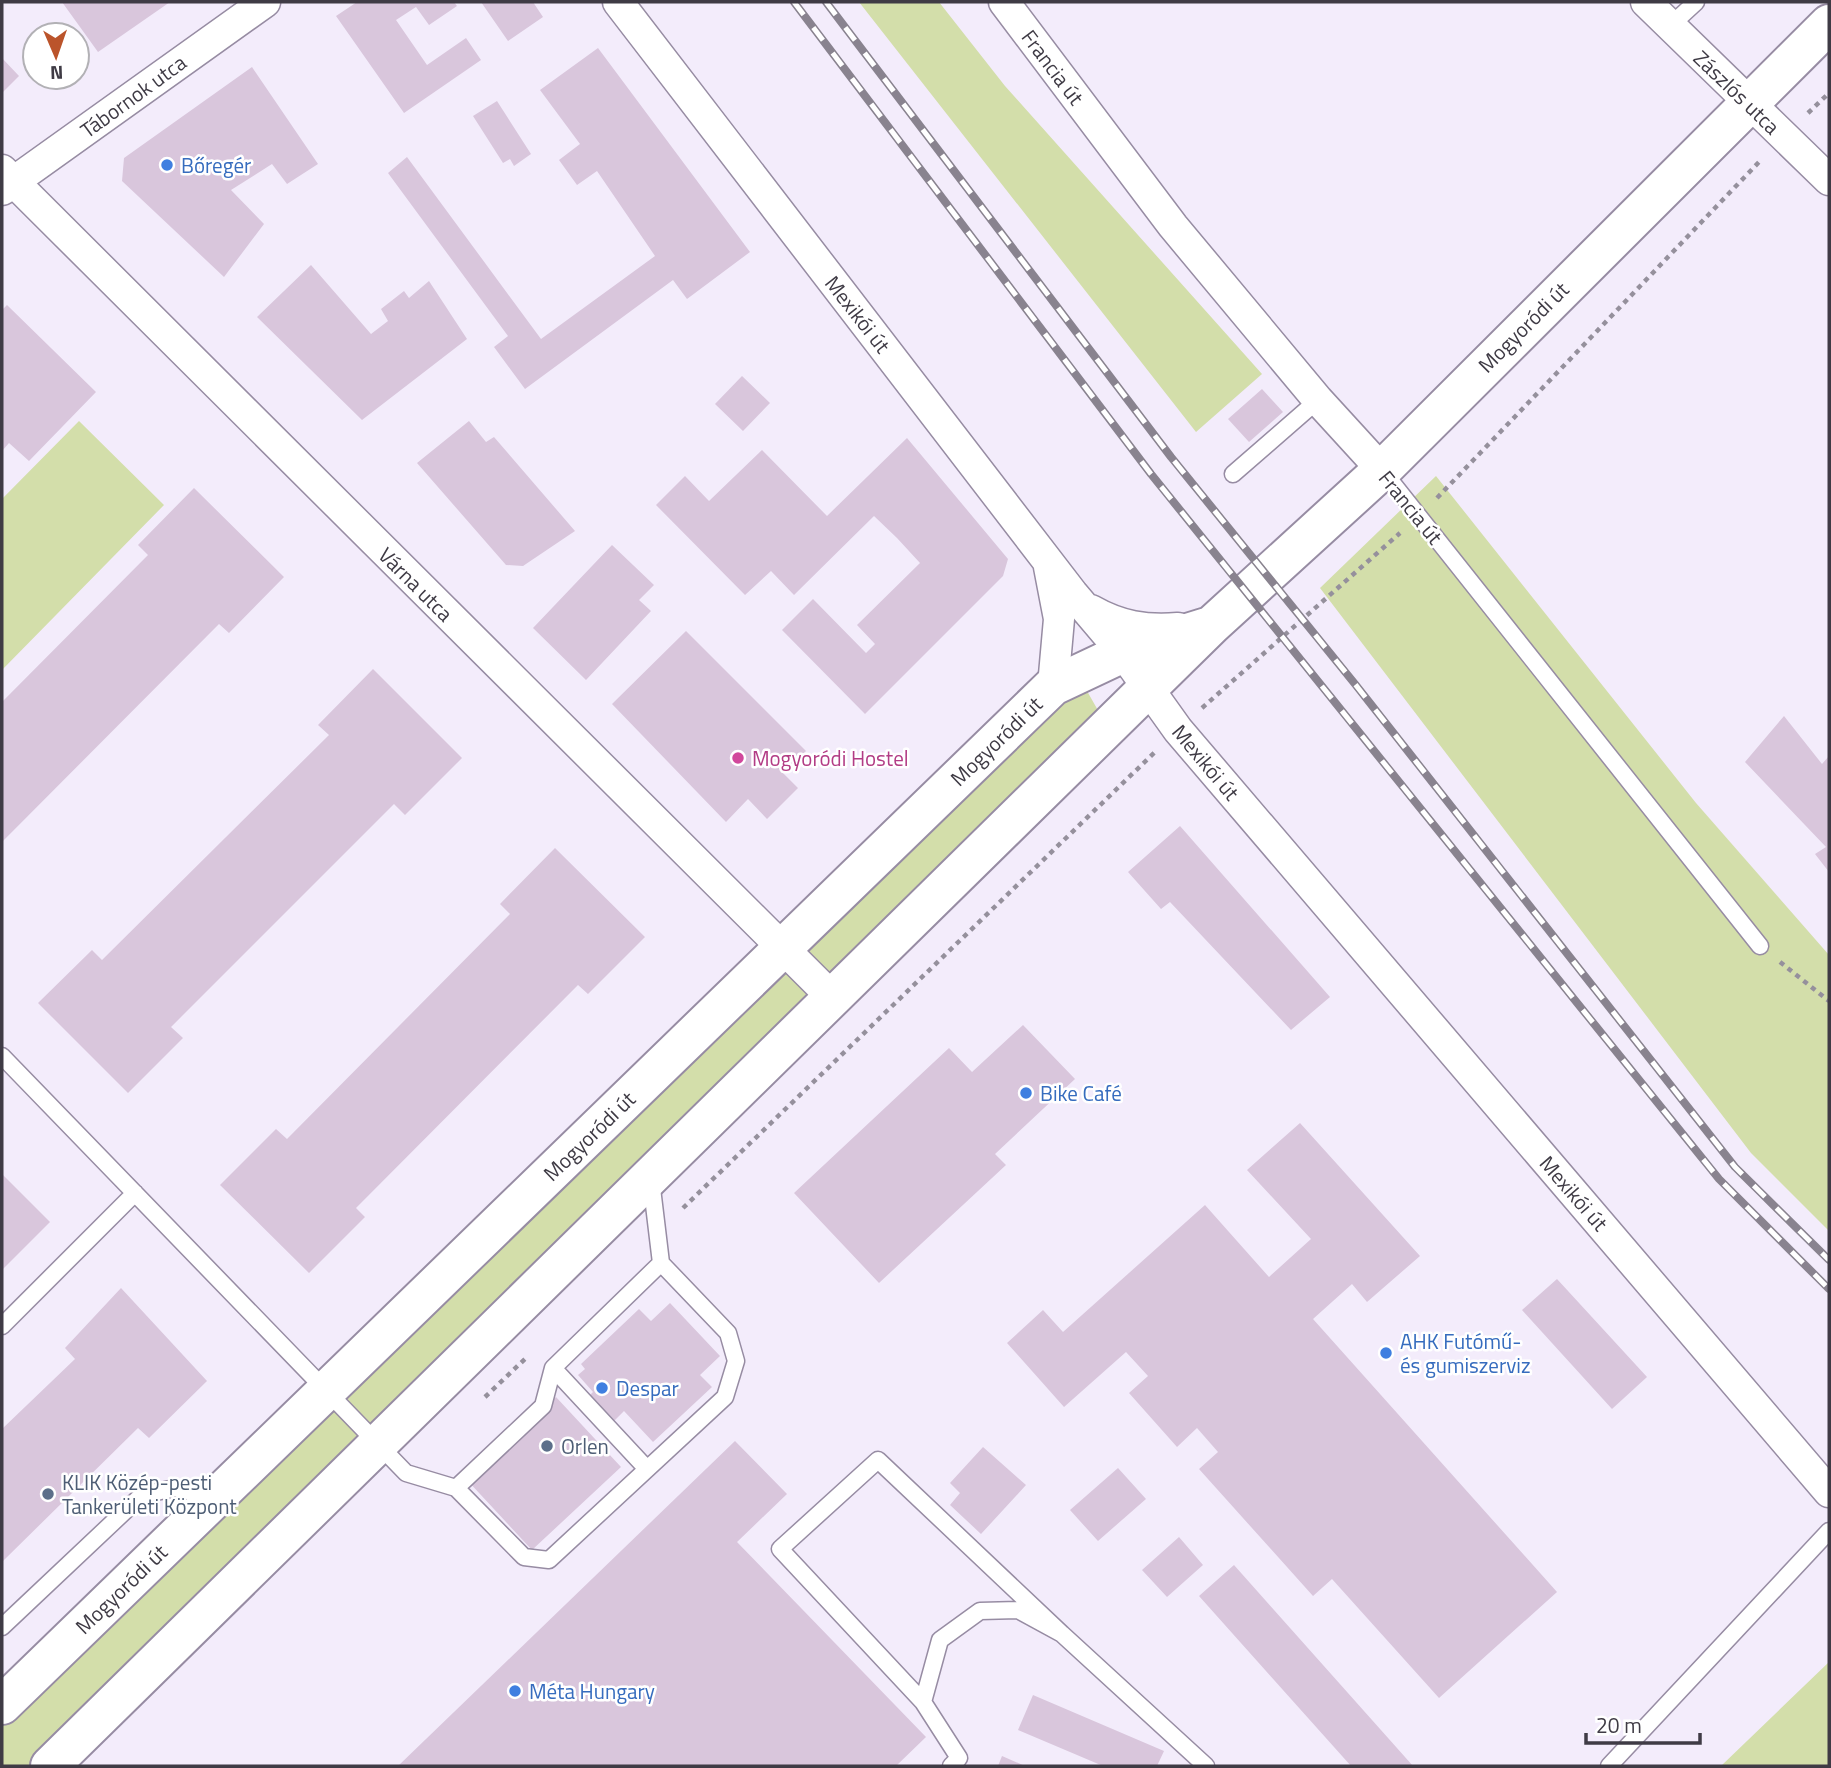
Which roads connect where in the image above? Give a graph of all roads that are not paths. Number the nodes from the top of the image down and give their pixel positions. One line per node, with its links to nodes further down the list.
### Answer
1 (265, 2): 10 (street, Tábornok utca)
2 (618, 2): 14 (street, Mexikói út)
3 (1004, 2): 11 (street, Francia út)
4 (1646, 2): 7 (street, Zászlós utca)
5 (1696, 2): 7 (lane)
6 (1829, 24): 8 (street, Mogyoródi út)
7 (1670, 26): 8 (street, Zászlós utca)
8 (1747, 103): 9 (street, Zászlós utca); 12 (street, Mogyoródi út)
9 (1829, 180)
10 (6, 181): 21 (street, Várna utca)
11 (1318, 400): 12 (street, Francia út); 13 (lane)
12 (1382, 470): 16 (street, Mogyoródi út); 20 (lane, Francia út)
13 (1233, 474)
14 (1047, 560): 15 (street, Mexikói út); 18 (street)
15 (1082, 605): 16 (street); 17 (street, Mexikói út)
16 (1212, 625): 17 (street, Mogyoródi út); 19 (street, Mogyoródi út)
17 (1123, 653): 18 (street, Mogyoródi út); 19 (street, Mexikói út)
18 (1053, 686): 21 (street, Mogyoródi út)
19 (1148, 689): 22 (street, Mogyoródi út); 35 (street, Mexikói út)
20 (1760, 947)
21 (781, 949): 22 (street, Várna utca); 29 (street, Mogyoródi út)
22 (831, 997): 24 (street, Mogyoródi út)
23 (2, 1056): 25 (lane)
24 (650, 1175): 26 (lane); 32 (street, Mogyoródi út)
25 (135, 1193): 27 (lane); 29 (lane)
26 (661, 1263): 28 (lane); 33 (lane)
27 (2, 1326)
28 (554, 1368): 30 (lane); 34 (lane)
29 (327, 1390): 32 (lane); 36 (street, Mogyoródi út)
30 (601, 1419): 31 (lane); 33 (lane)
31 (588, 1432)
32 (376, 1444): 34 (lane); 42 (street, Mogyoródi út)
33 (648, 1469): 34 (lane)
34 (456, 1488)
35 (1829, 1492)
36 (215, 1498): 38 (lane); 41 (street, Mogyoródi út)
37 (1829, 1531): 45 (lane)
38 (2, 1627)
39 (1062, 1634): 40 (lane); 40 (lane); 44 (lane)
40 (923, 1702): 43 (lane)
41 (2, 1705)
42 (50, 1766)
43 (951, 1766)
44 (1206, 1766)
45 (1609, 1766)

